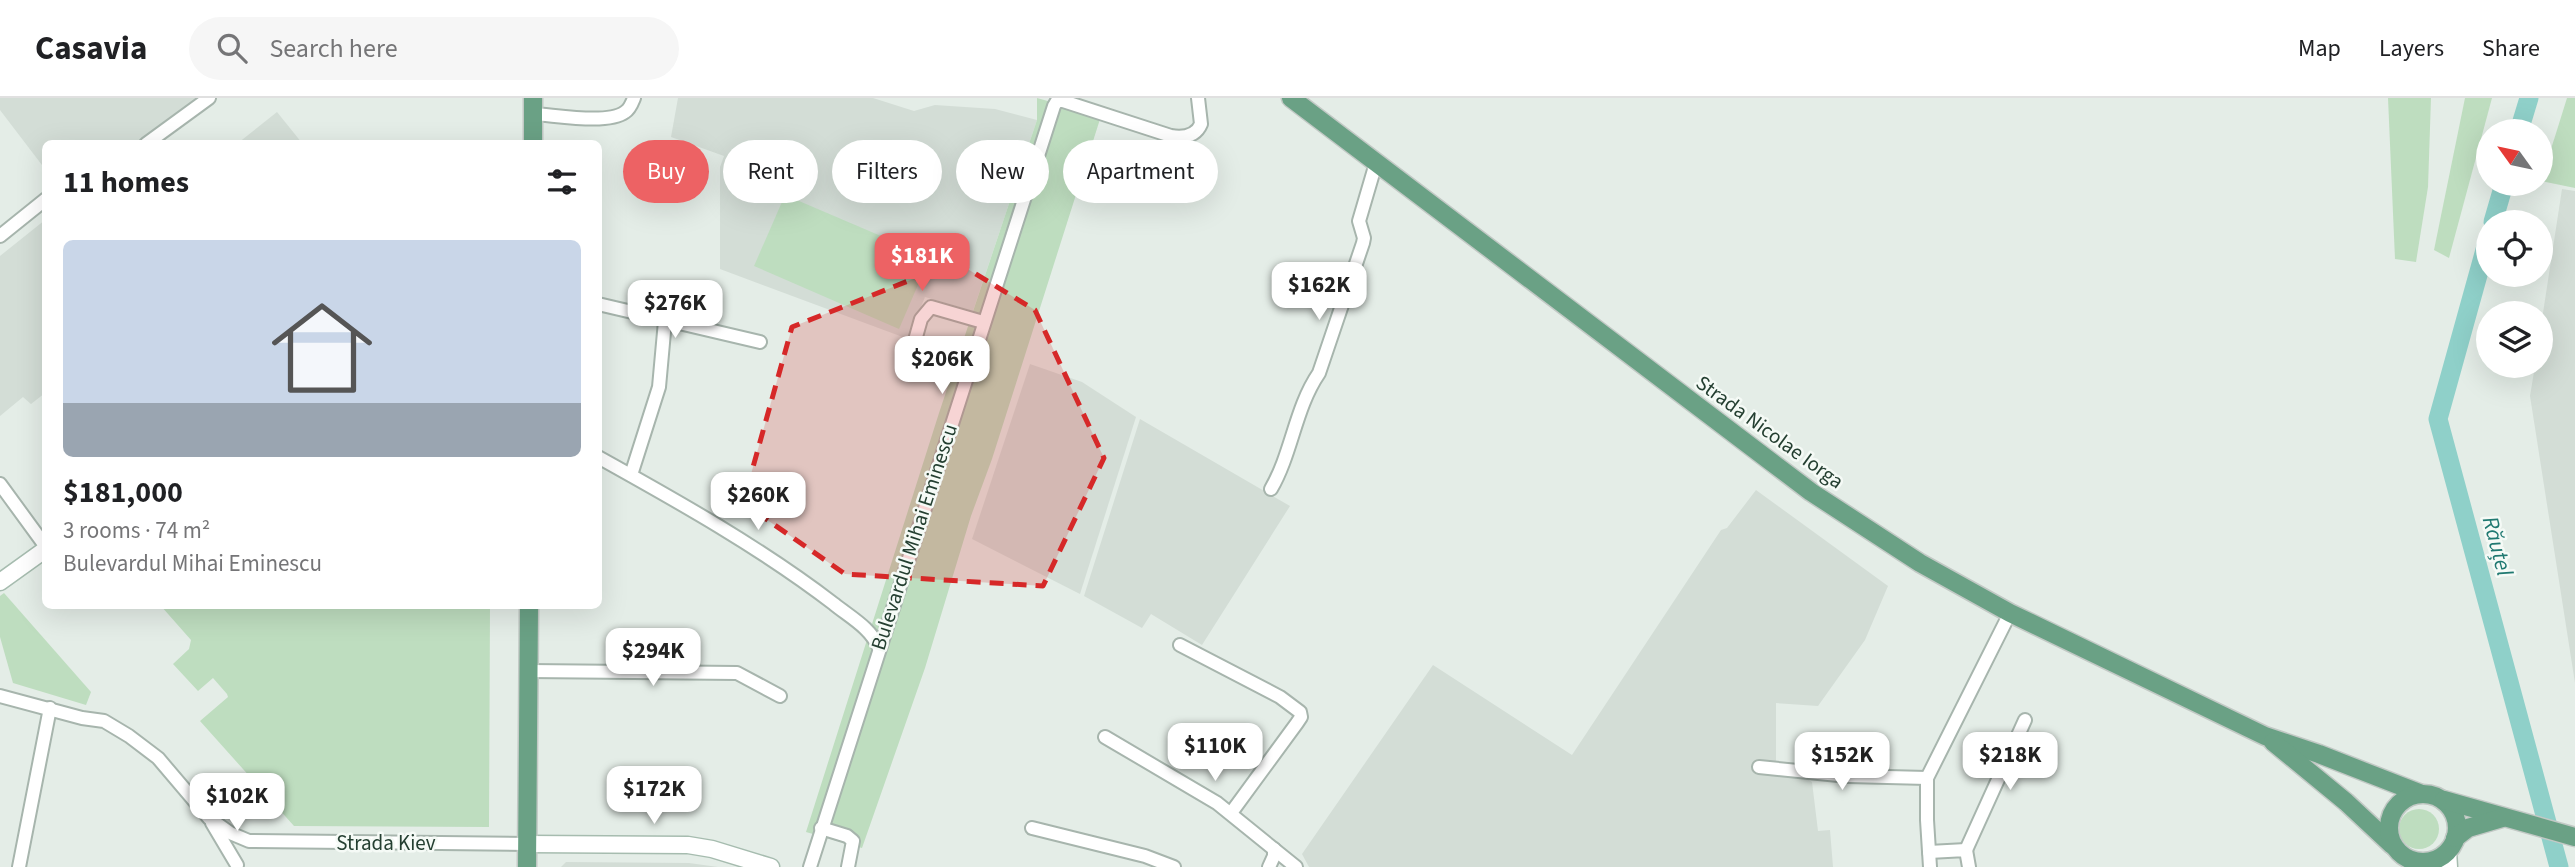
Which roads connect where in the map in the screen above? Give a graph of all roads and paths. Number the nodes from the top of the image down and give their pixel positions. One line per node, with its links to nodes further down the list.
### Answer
1 (209, 98): 7 (street)
2 (634, 98): 6 (street)
3 (1198, 98): 5 (street, Bulevardul Mihai Eminescu)
4 (1291, 98): 9 (main road, Strada Nicolae Iorga)
5 (1053, 100): 14 (street, Bulevardul Mihai Eminescu)
6 (533, 106): 8 (main road)
7 (151, 140)
8 (533, 140)
9 (1376, 163): 20 (street); 25 (main road, Strada Nicolae Iorga)
10 (42, 202): 11 (street)
11 (0, 236)
12 (602, 305): 13 (street)
13 (664, 321): 15 (street); 18 (street)
14 (983, 322): 16 (street); 27 (street, Bulevardul Mihai Eminescu)
15 (760, 342)
16 (910, 358)
17 (602, 459): 18 (street)
18 (631, 475): 27 (street)
19 (0, 484): 21 (street)
20 (1271, 489)
21 (42, 542)
22 (42, 551): 23 (street)
23 (0, 582)
24 (529, 609): 28 (main road)
25 (2010, 613): 33 (main road, Strada Nicolae Iorga); 36 (street)
26 (1180, 645): 39 (street)
27 (879, 648): 42 (street, Bulevardul Mihai Eminescu)
28 (529, 671): 30 (street); 46 (main road)
29 (0, 696): 31 (street, Strada Kiev)
30 (780, 696)
31 (50, 708): 41 (street, Strada Kiev); 54 (street)
32 (2025, 720): 49 (street)
33 (2264, 736): 37 (main road, Strada Nicolae Iorga); 47 (main road, Strada Nicolae Iorga)
34 (1105, 737): 39 (street)
35 (1759, 767): 36 (street)
36 (1927, 778): 50 (street)
37 (2419, 793): 38 (main road); 47 (main road)
38 (2444, 800): 40 (main road); 51 (main road)
39 (1231, 813): 48 (street)
40 (2505, 817): 44 (main road); 51 (main road)
41 (209, 818): 45 (street, Strada Kiev); 53 (street)
42 (821, 828): 57 (street, Bulevardul Mihai Eminescu); 58 (street)
43 (1032, 828): 59 (street)
44 (2575, 837)
45 (249, 841): 46 (street, Strada Kiev); 53 (street)
46 (527, 844): 55 (main road); 56 (street)
47 (2393, 846): 52 (main road)
48 (1274, 849): 60 (street); 61 (street)
49 (1966, 850): 50 (street); 63 (street)
50 (1929, 852): 62 (street)
51 (2451, 852): 52 (main road)
52 (2415, 864)
53 (237, 866)
54 (19, 867)
55 (527, 867)
56 (771, 867)
57 (810, 867)
58 (848, 867)
59 (1174, 867)
60 (1269, 867)
61 (1296, 867)
62 (1930, 867)
63 (1969, 867)

